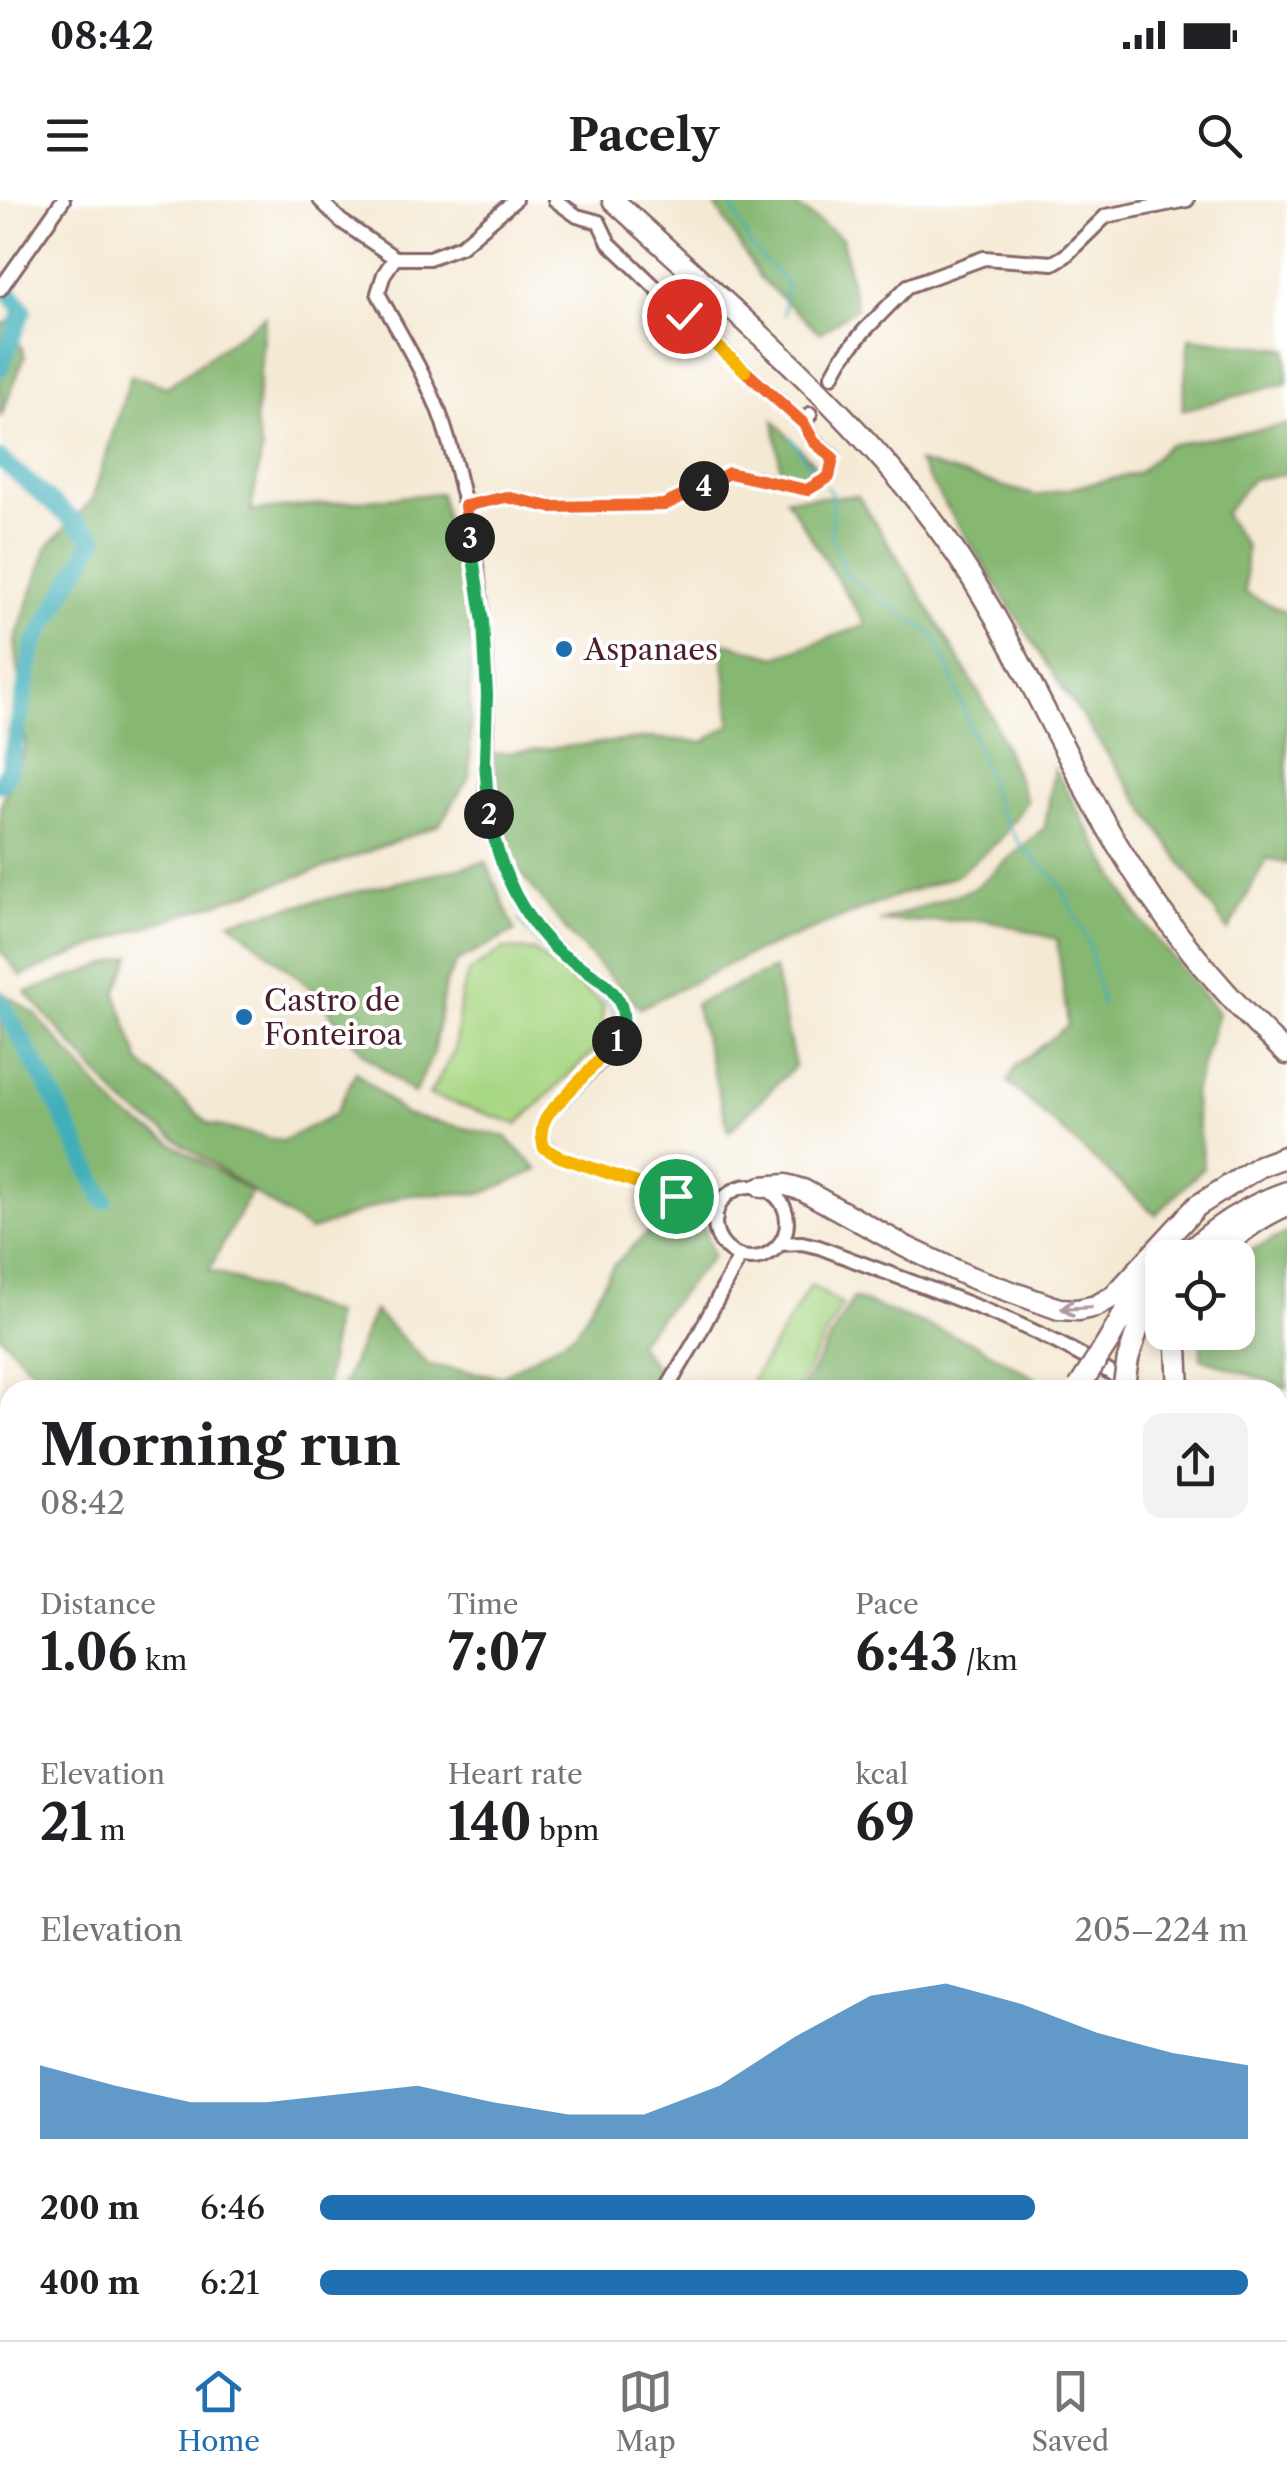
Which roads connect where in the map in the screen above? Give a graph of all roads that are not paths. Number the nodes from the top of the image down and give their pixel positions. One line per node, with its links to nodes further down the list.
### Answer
1 (63, 200): 8 (street)
2 (320, 200): 7 (street)
3 (515, 200): 7 (street)
4 (555, 200): 10 (street)
5 (614, 200): 11 (highway)
6 (1187, 200): 9 (street)
7 (396, 258): 10 (street)
8 (0, 290)
9 (832, 376)
10 (465, 506): 16 (street)
11 (1287, 1054)
12 (1287, 1156): 20 (highway)
13 (762, 1188): 15 (street); 19 (street); 20 (highway, one-way to 13)
14 (1287, 1192): 21 (highway)
15 (726, 1196): 16 (street); 18 (street)
16 (695, 1202): 18 (street)
17 (1287, 1205): 22 (highway)
18 (716, 1218): 25 (street)
19 (787, 1221): 23 (street); 24 (street)
20 (1182, 1221): 29 (highway, bridge)
21 (1203, 1240)
22 (1232, 1240)
23 (779, 1244): 24 (street); 25 (street)
24 (820, 1247): 30 (street)
25 (740, 1256): 28 (street)
26 (1145, 1311): 31 (highway, bridge)
27 (1177, 1350): 32 (highway)
28 (672, 1380)
29 (1083, 1380)
30 (1122, 1380)
31 (1125, 1380)
32 (1179, 1380)

